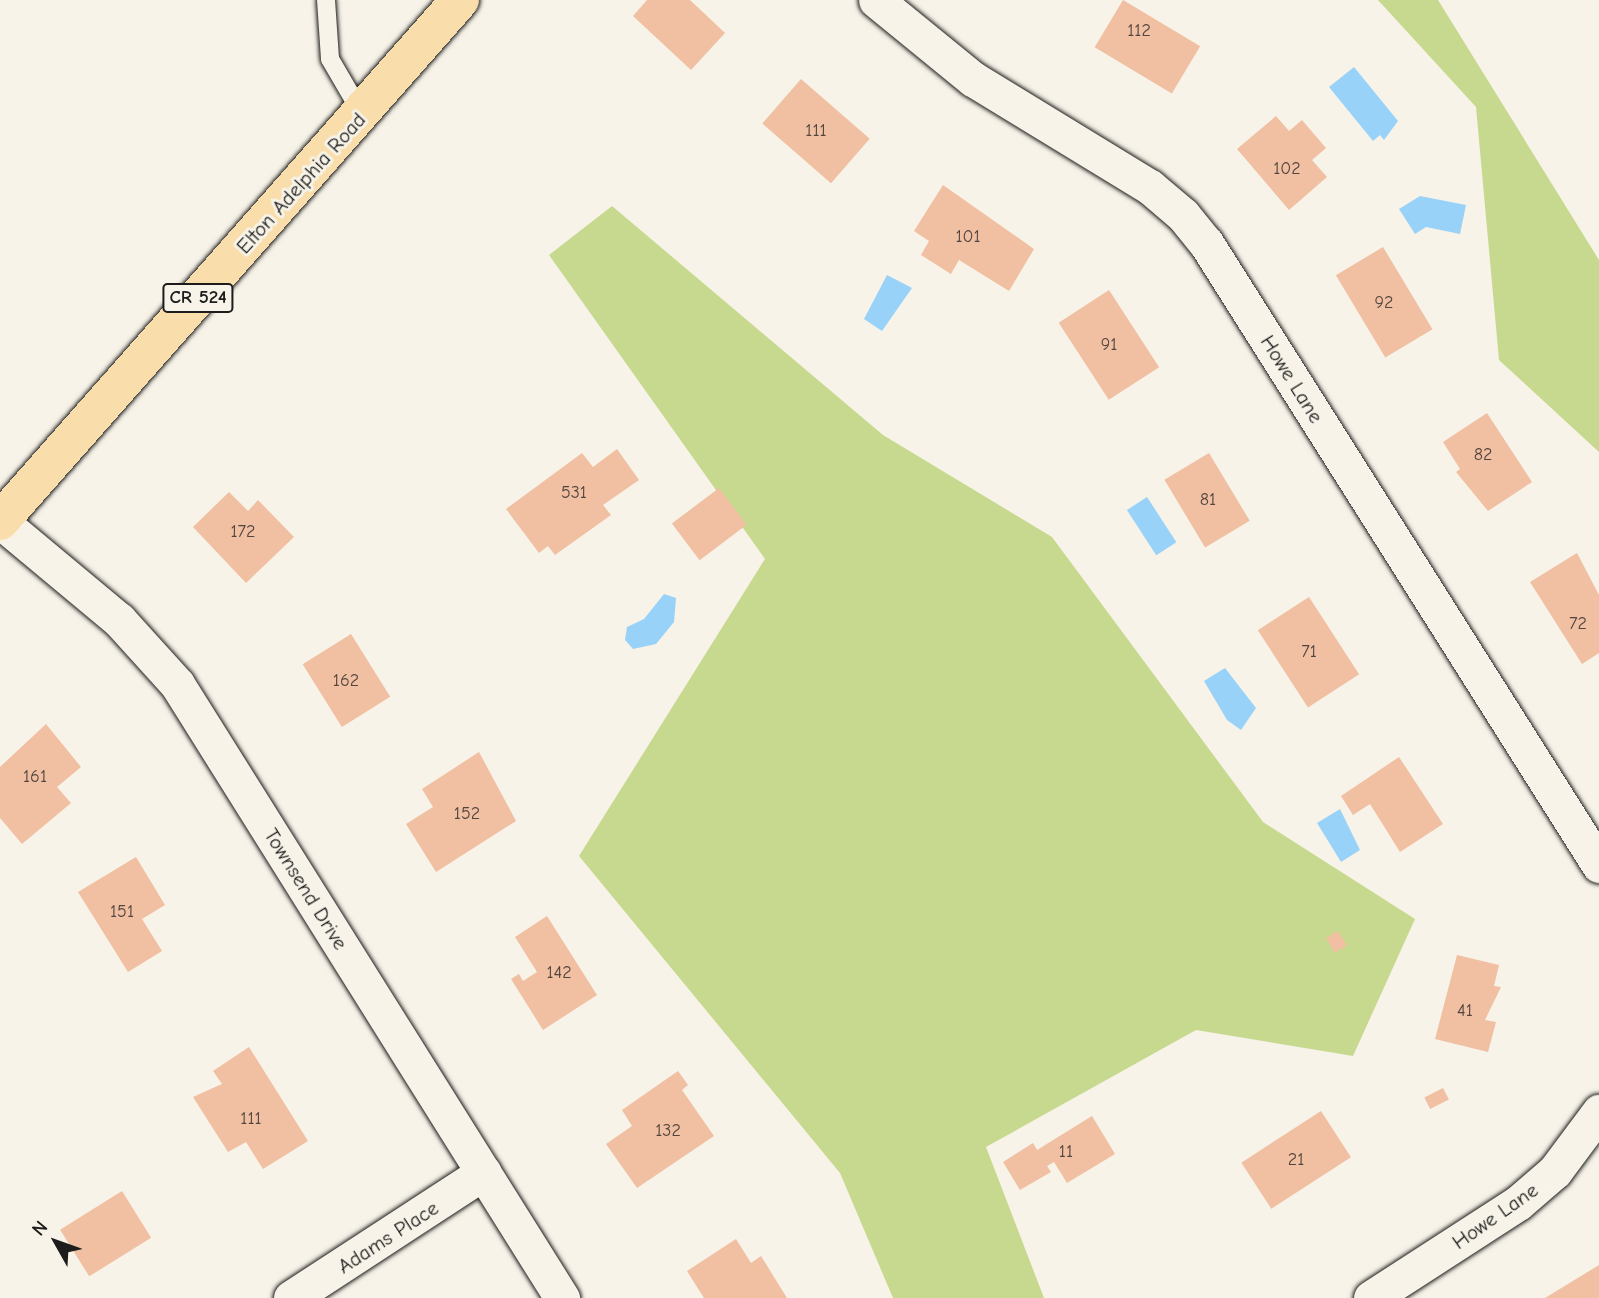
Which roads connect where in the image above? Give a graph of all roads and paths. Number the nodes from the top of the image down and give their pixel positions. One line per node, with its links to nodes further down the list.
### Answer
1 (327, 0): 4 (lane)
2 (460, 0): 4 (main road, Elton Adelphia Road / CR 524)
3 (876, 0): 6 (street, Howe Lane)
4 (362, 114): 5 (main road, Elton Adelphia Road / CR 524)
5 (0, 521): 8 (street, Townsend Drive)
6 (1599, 865)
7 (1599, 1112): 11 (street, Howe Lane)
8 (484, 1172): 9 (street, Adams Place); 10 (street, Townsend Drive)
9 (291, 1298)
10 (562, 1298)
11 (1371, 1298)

